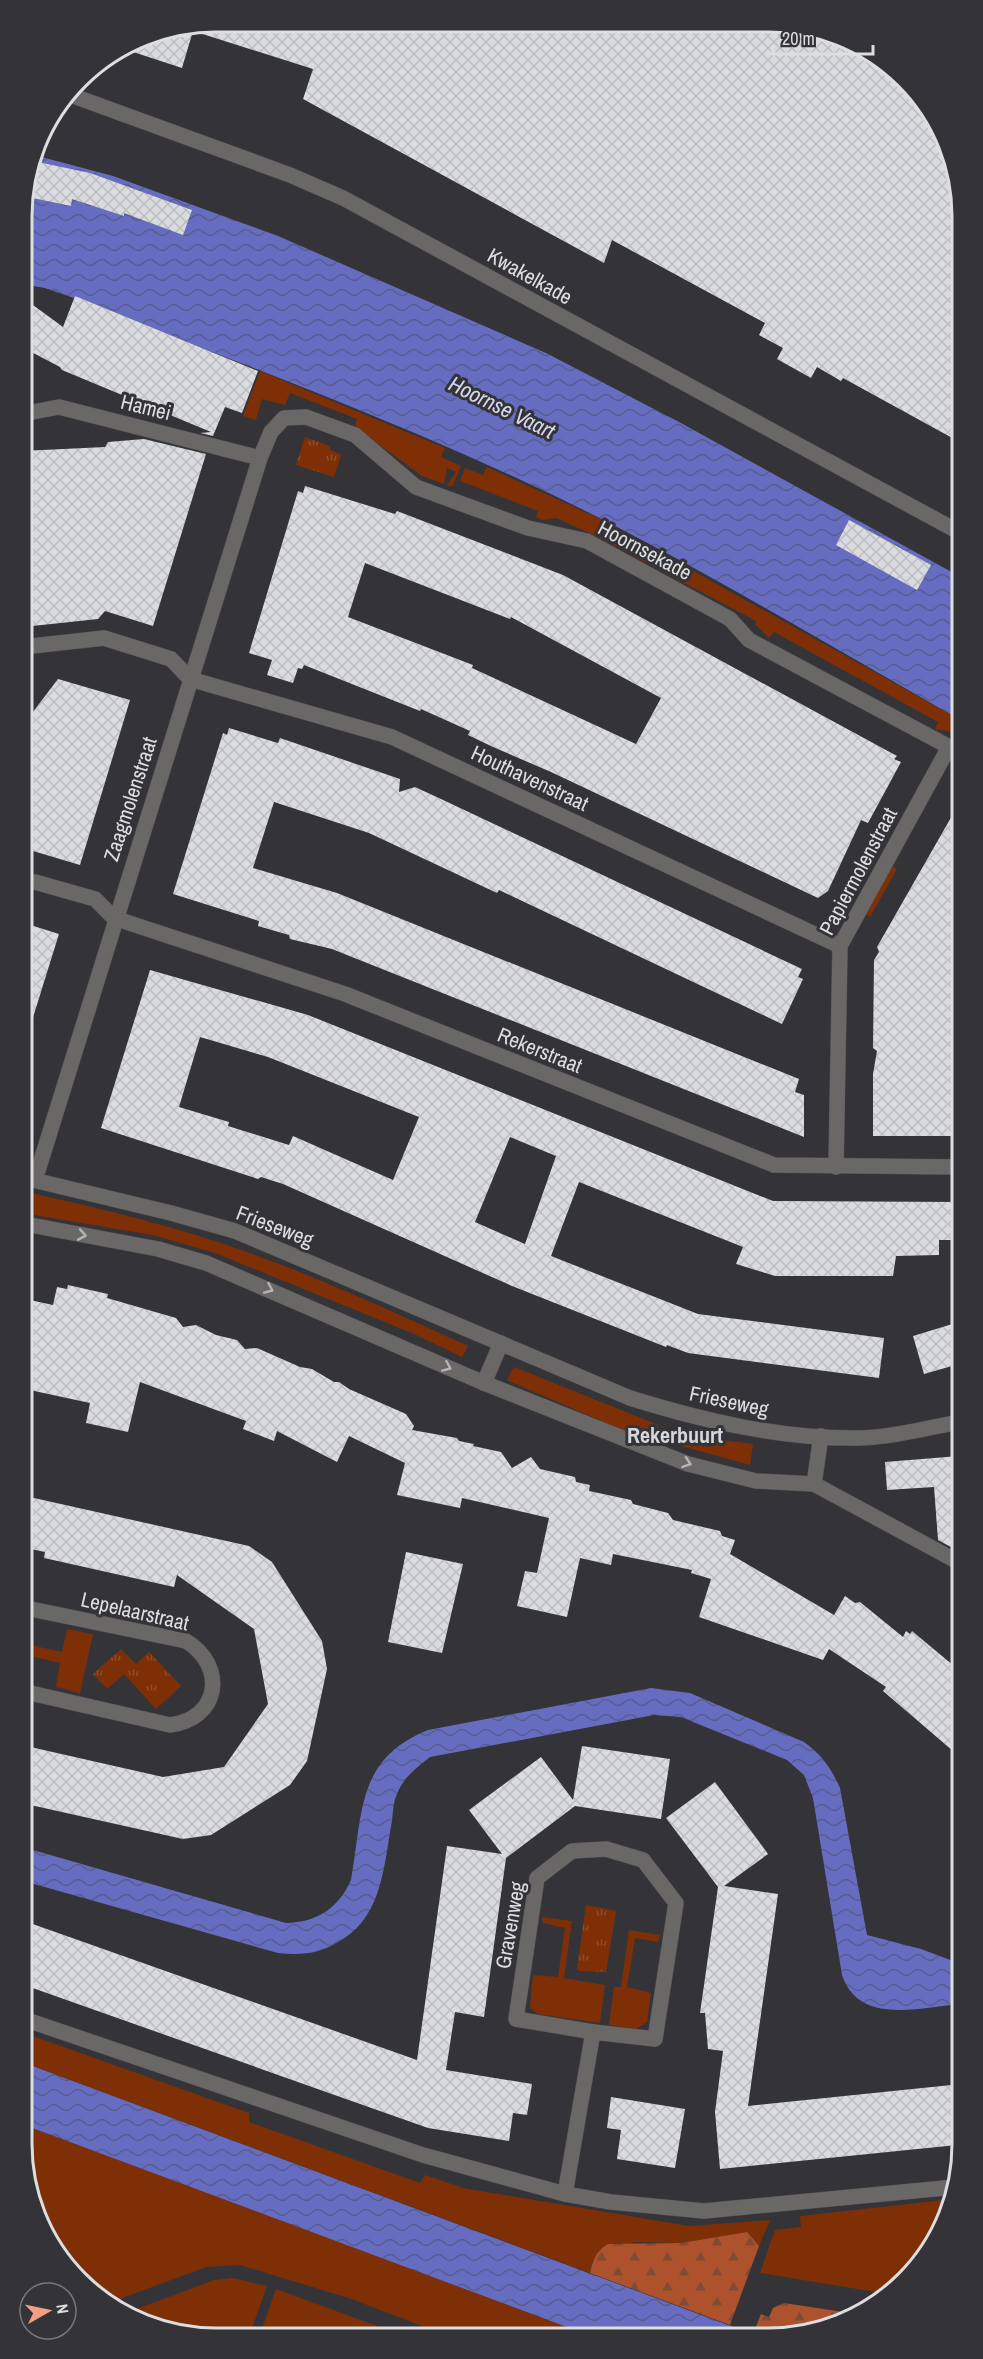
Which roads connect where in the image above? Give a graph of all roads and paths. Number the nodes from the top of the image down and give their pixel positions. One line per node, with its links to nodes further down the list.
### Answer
1 (75, 97): 5 (street, Kwakelkade)
2 (32, 412): 4 (street, Hamei)
3 (271, 432): 4 (street, Zaagmolenstraat); 8 (street, Hoornsekade)
4 (260, 458): 7 (street, Zaagmolenstraat)
5 (952, 528)
6 (32, 646): 7 (street)
7 (190, 679): 11 (street, Zaagmolenstraat); 12 (street, Houthavenstraat)
8 (952, 748)
9 (952, 751): 12 (street, Papiermolenstraat)
10 (32, 882): 11 (street)
11 (114, 918): 13 (street, Rekerstraat); 15 (street, Zaagmolenstraat)
12 (840, 946): 13 (street, Papiermolenstraat)
13 (836, 1167): 14 (street, Rekerstraat)
14 (952, 1167)
15 (32, 1173)
16 (32, 1180): 18 (street, Frieseweg)
17 (32, 1225): 19 (street, one-way to 19)
18 (501, 1343): 19 (street); 21 (street, Frieseweg)
19 (484, 1383): 22 (street, one-way to 22)
20 (951, 1423): 21 (street, Frieseweg)
21 (821, 1436): 22 (street)
22 (814, 1484): 23 (street)
23 (951, 1558)
24 (32, 1609): 25 (street, Lepelaarstraat)
25 (32, 1693)
26 (32, 2022): 29 (street)
27 (593, 2032): 27 (street, Gravenweg); 29 (street)
28 (946, 2188): 29 (street)
29 (565, 2194)

